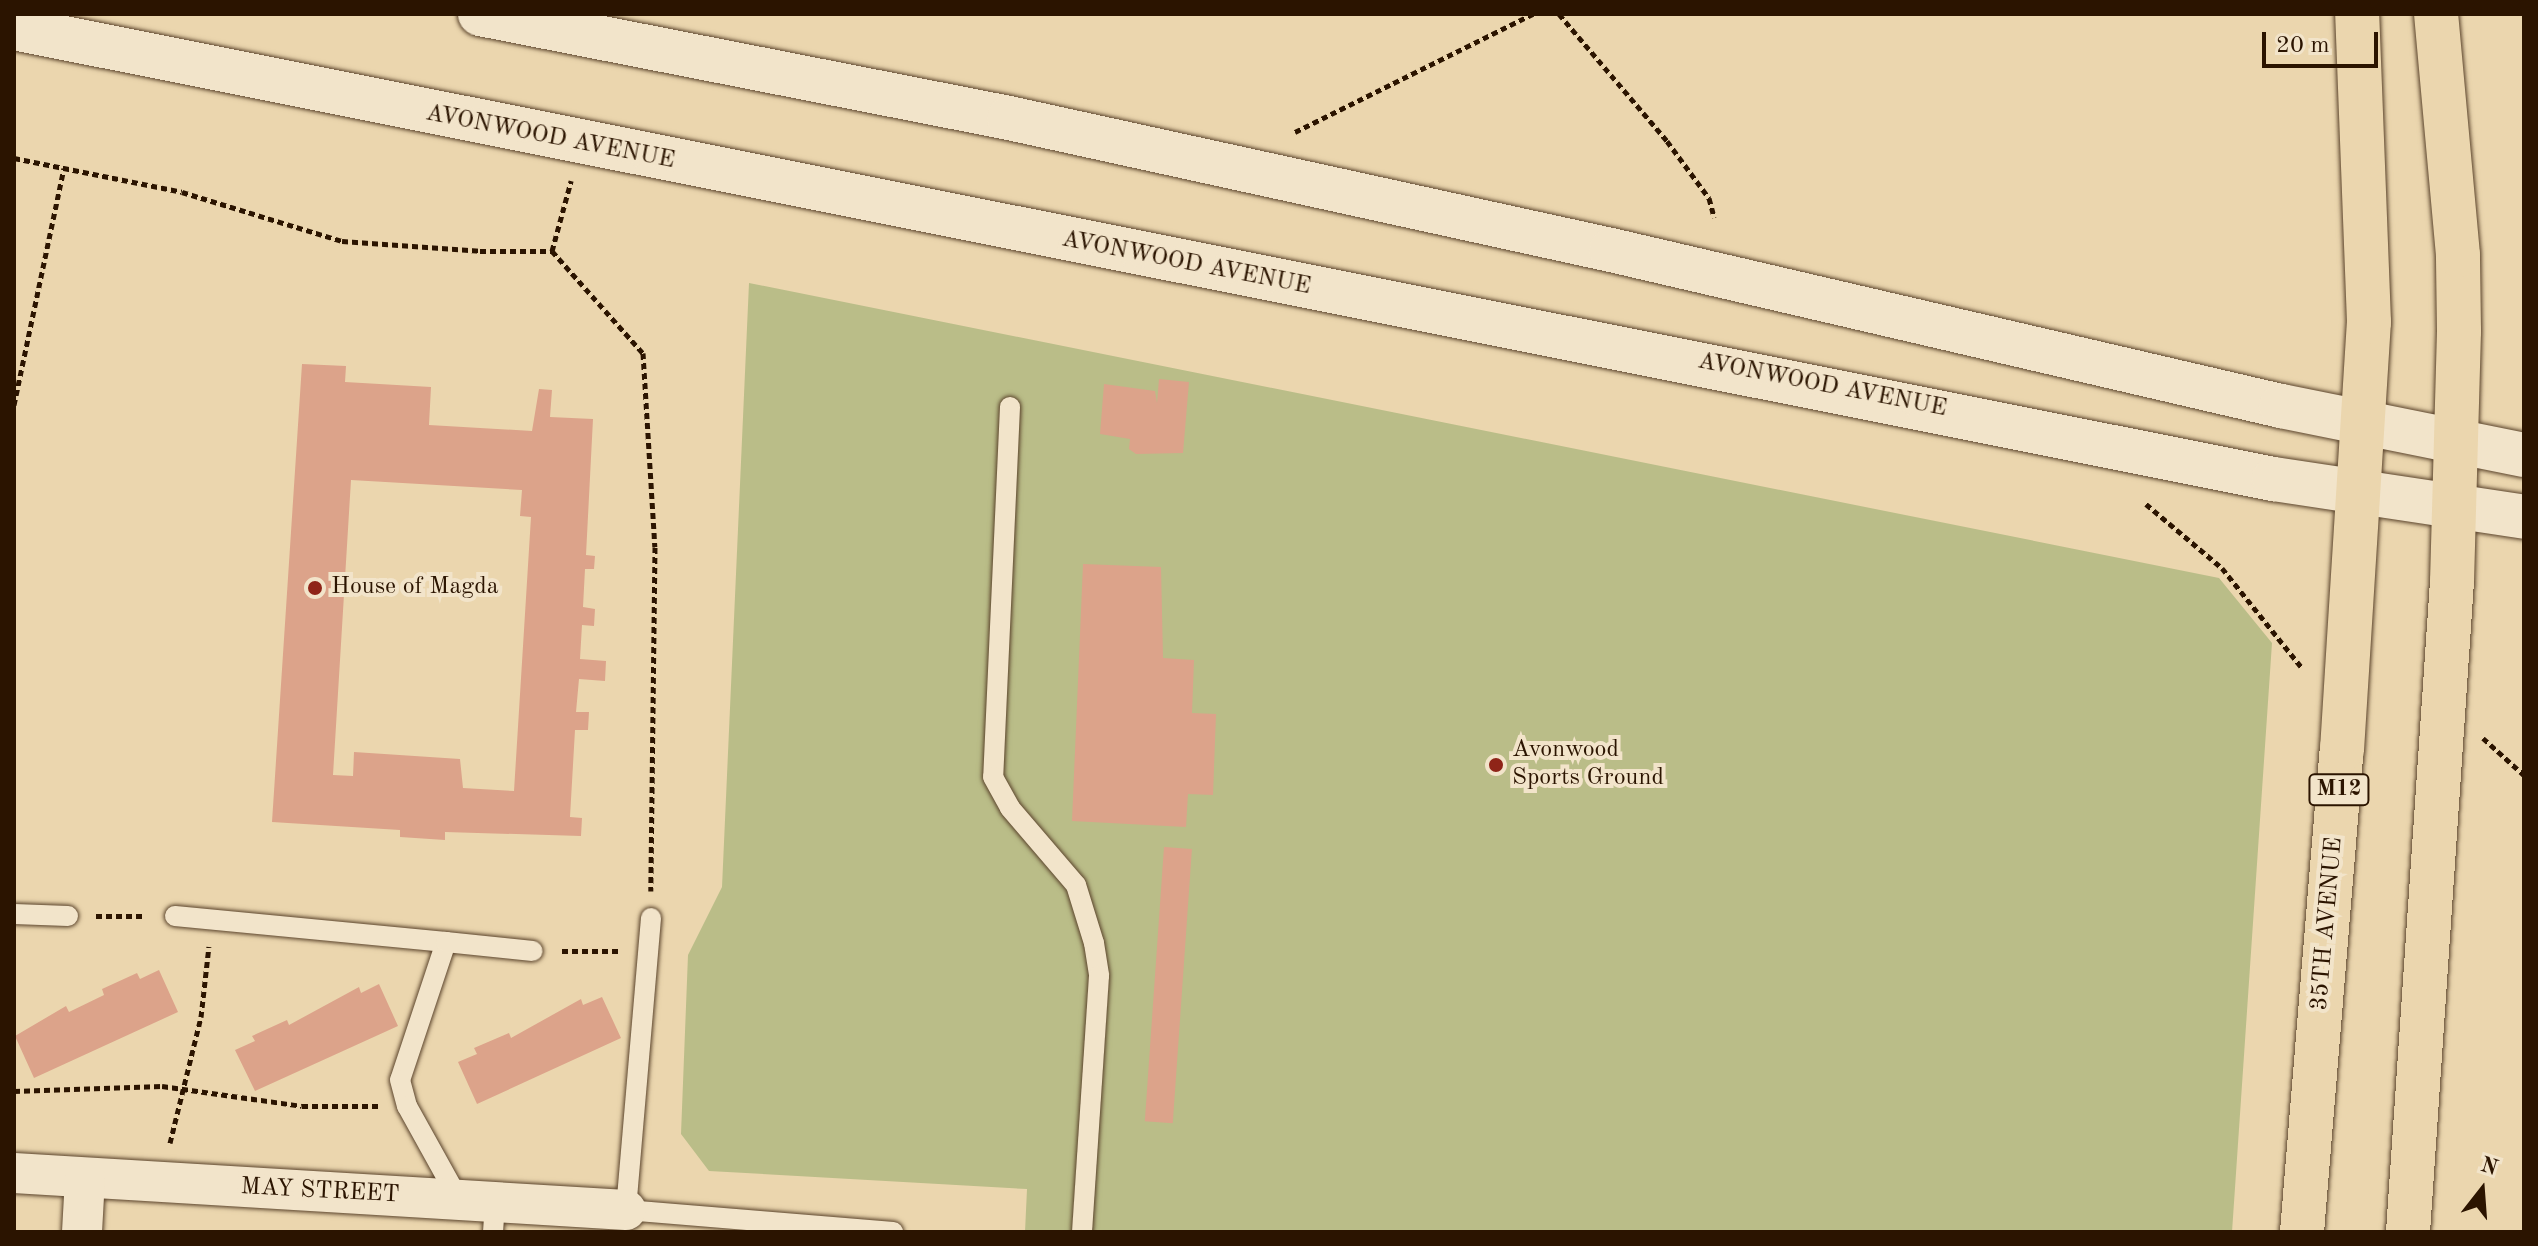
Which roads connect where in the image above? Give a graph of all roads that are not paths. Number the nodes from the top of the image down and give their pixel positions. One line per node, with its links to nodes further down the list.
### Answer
1 (480, 14): 6 (main road)
2 (2357, 14): 6 (main road, M12)
3 (2436, 14): 7 (main road)
4 (14, 28): 9 (main road, AVONWOOD AVENUE)
5 (1010, 407): 24 (lane)
6 (2363, 424): 7 (main road); 9 (main road, 35TH AVENUE / M12)
7 (2456, 443): 8 (main road); 10 (main road)
8 (2524, 455)
9 (2359, 492): 10 (main road, AVONWOOD AVENUE); 25 (main road, 35TH AVENUE / M12)
10 (2454, 508): 11 (main road, AVONWOOD AVENUE); 26 (main road)
11 (2524, 517)
12 (14, 914): 13 (lane)
13 (68, 916)
14 (175, 916): 16 (lane)
15 (651, 918): 20 (lane)
16 (446, 942): 17 (lane); 21 (lane)
17 (533, 951)
18 (14, 1173): 19 (street, MAY STREET)
19 (85, 1178): 21 (street, MAY STREET); 22 (street)
20 (626, 1210): 21 (street, MAY STREET); 23 (lane)
21 (482, 1211)
22 (82, 1232)
23 (893, 1232)
24 (1082, 1232)
25 (2302, 1232)
26 (2408, 1232)

